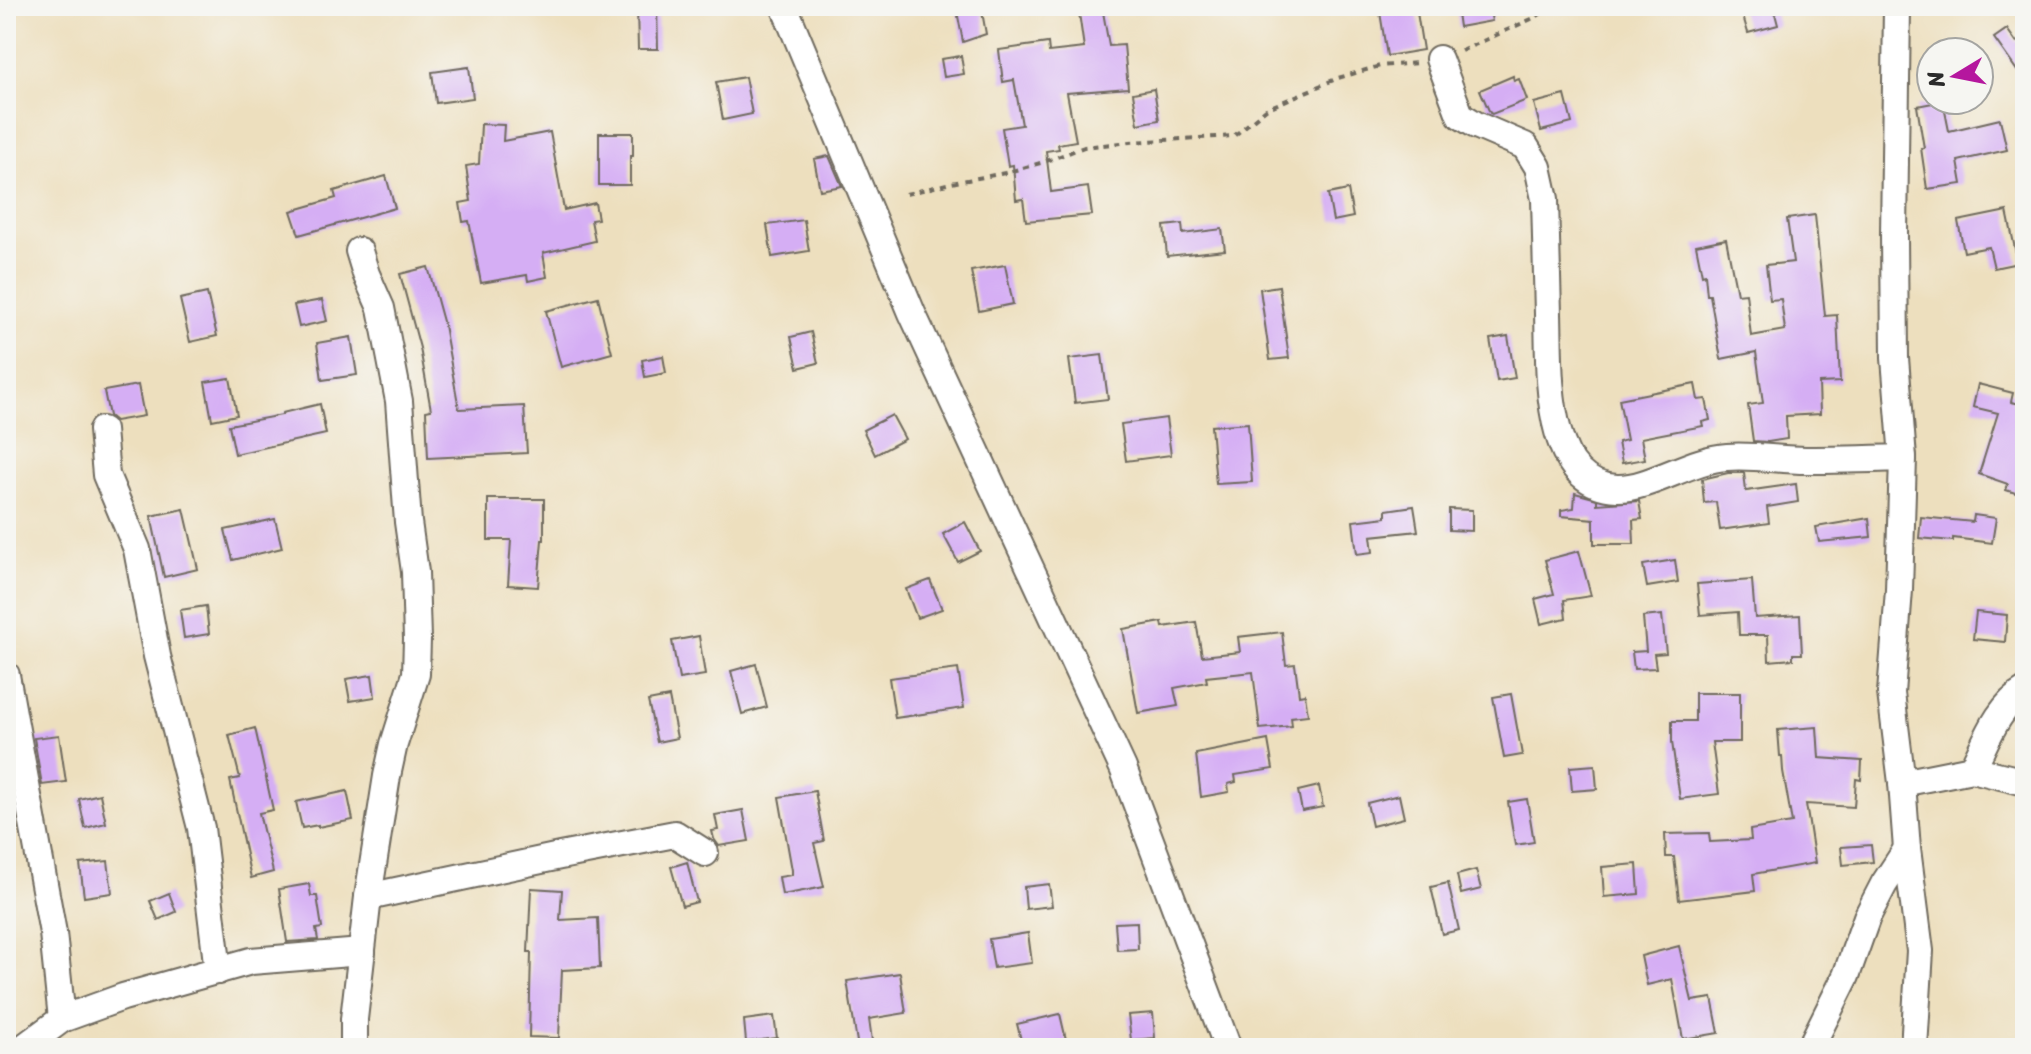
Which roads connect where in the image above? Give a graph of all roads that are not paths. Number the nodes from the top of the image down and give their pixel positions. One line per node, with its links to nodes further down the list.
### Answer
1 (784, 6): 20 (street)
2 (1897, 6): 6 (street)
3 (1439, 59): 6 (street)
4 (359, 251): 14 (street)
5 (102, 430): 16 (street)
6 (1903, 458): 11 (street)
7 (6, 675): 17 (street)
8 (2025, 691): 9 (street)
9 (1972, 769): 10 (street); 11 (street)
10 (2025, 782)
11 (1902, 783): 12 (street)
12 (1907, 849): 21 (street); 22 (street)
13 (705, 853): 14 (street)
14 (368, 897): 15 (street)
15 (362, 952): 16 (street); 19 (street)
16 (218, 971): 17 (street)
17 (62, 1019): 18 (street)
18 (23, 1048)
19 (354, 1048)
20 (1228, 1048)
21 (1810, 1048)
22 (1914, 1048)

